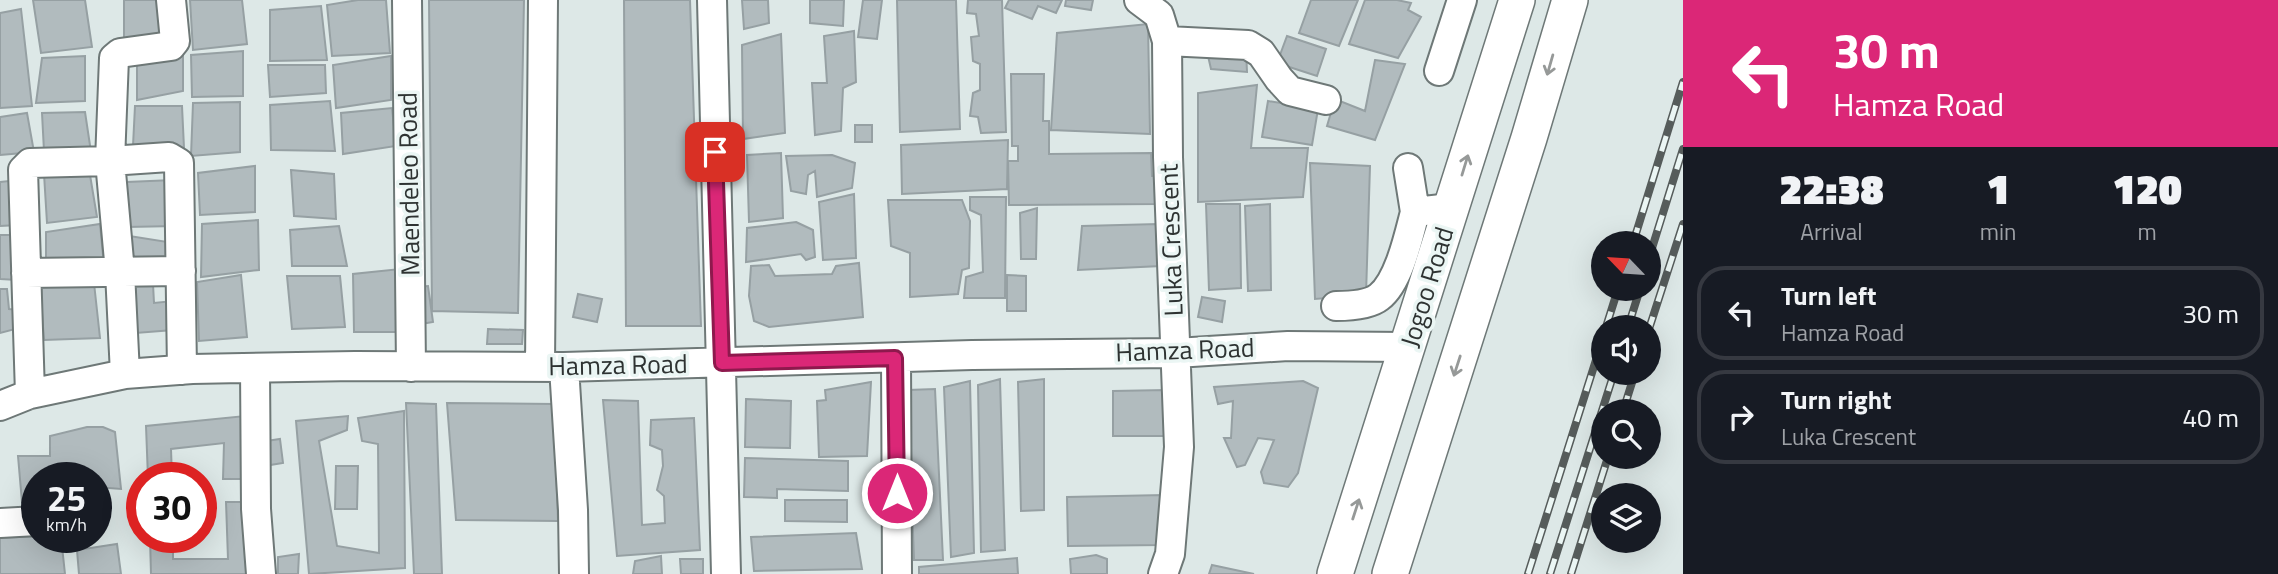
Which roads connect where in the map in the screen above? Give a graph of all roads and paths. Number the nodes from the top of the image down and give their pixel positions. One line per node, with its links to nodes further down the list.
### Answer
1 (171, 0): 12 (street)
2 (407, 0): 24 (street, Maendeleo Road)
3 (543, 0): 25 (street)
4 (712, 0): 23 (street)
5 (1139, 0): 9 (street, Luka Crescent)
6 (1462, 0): 10 (street)
7 (1517, 0): 14 (main road, Jogoo Road, one-way to 7)
8 (1570, 0): 39 (main road, Jogoo Road, one-way to 39)
9 (1167, 41): 11 (street); 21 (street, Luka Crescent)
10 (1438, 71)
11 (1326, 100)
12 (110, 161): 16 (street); 17 (street); 18 (street)
13 (1408, 168): 15 (street)
14 (1451, 208): 15 (street); 20 (main road, Jogoo Road)
15 (1415, 212): 19 (street)
16 (181, 271): 17 (street); 27 (street)
17 (120, 272): 18 (street); 28 (street)
18 (26, 274): 29 (street)
19 (1336, 306)
20 (1408, 347): 21 (street, Hamza Road); 38 (main road, Jogoo Road, one-way to 20)
21 (1176, 352): 22 (street, Hamza Road); 37 (street, Luka Crescent)
22 (895, 358): 23 (street, Hamza Road); 36 (street)
23 (722, 363): 25 (street, Hamza Road); 35 (street)
24 (411, 367): 25 (street, Hamza Road); 26 (street, Hamza Road)
25 (552, 367): 34 (street)
26 (254, 368): 27 (street, Hamza Road); 33 (street)
27 (182, 370): 28 (street, Hamza Road)
28 (125, 374): 29 (street, Hamza Road)
29 (30, 394): 30 (street, Hamza Road)
30 (0, 406)
31 (21, 522): 32 (street)
32 (0, 523)
33 (261, 574)
34 (574, 574)
35 (726, 574)
36 (897, 574)
37 (1163, 574)
38 (1335, 574)
39 (1390, 574)

